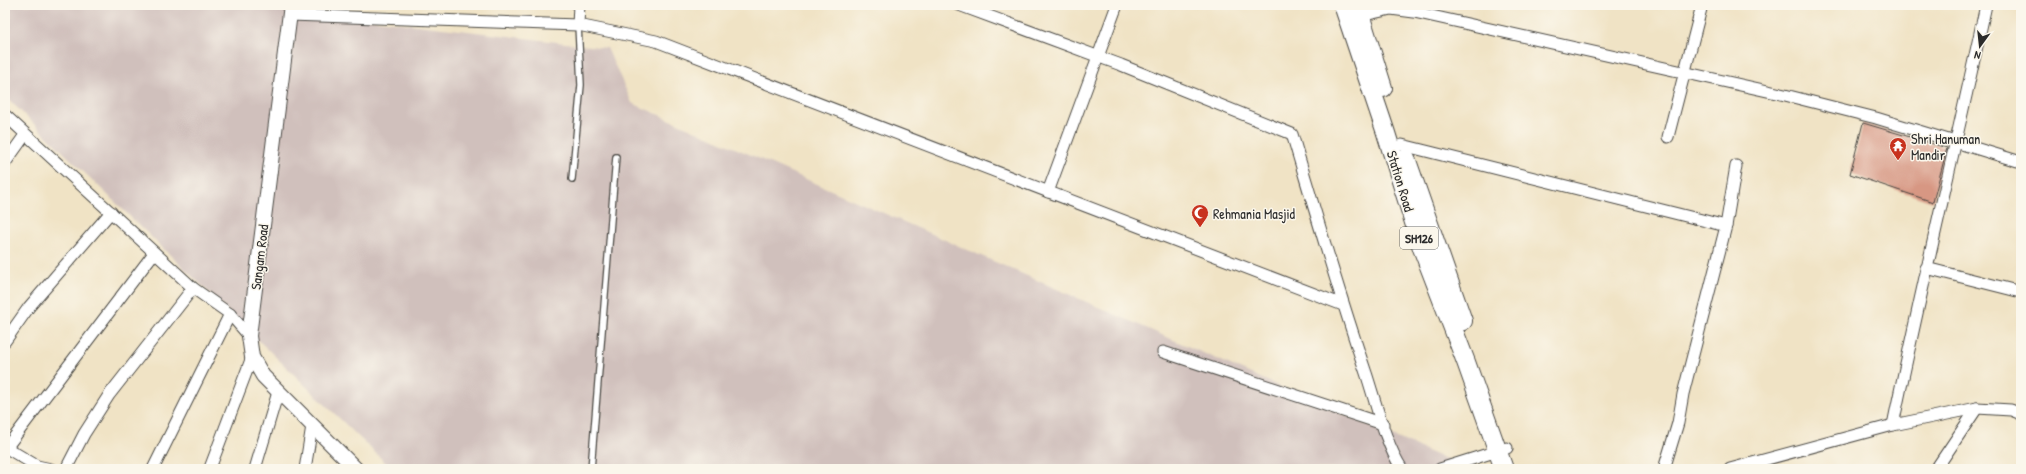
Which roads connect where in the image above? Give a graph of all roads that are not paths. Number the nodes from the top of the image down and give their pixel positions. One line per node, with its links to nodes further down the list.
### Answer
1 (579, 5): 9 (street)
2 (959, 5): 10 (street)
3 (1117, 5): 10 (street)
4 (1342, 5): 42 (main road, Station Road / SH126)
5 (1702, 5): 11 (street)
6 (1986, 5): 15 (street)
7 (291, 10): 9 (street); 31 (street, Sangam Road)
8 (1358, 10): 11 (street); 16 (main road, Station Road / SH126)
9 (578, 25): 21 (lane); 22 (street)
10 (1099, 56): 22 (street); 29 (street)
11 (1686, 73): 14 (street); 15 (street)
12 (5, 116): 13 (street)
13 (25, 135): 19 (street); 23 (street)
14 (1668, 137)
15 (1956, 143): 18 (street); 26 (street)
16 (1402, 145): 24 (street); 42 (main road, Station Road / SH126)
17 (616, 158): 51 (lane)
18 (2021, 162)
19 (5, 163)
20 (1736, 166): 24 (street)
21 (572, 179)
22 (1048, 192): 29 (street)
23 (111, 212): 25 (street); 32 (street)
24 (1726, 226): 56 (street)
25 (154, 253): 27 (street); 41 (street)
26 (1926, 268): 28 (street); 39 (street)
27 (193, 288): 30 (street); 46 (street)
28 (2021, 292)
29 (1343, 305): 38 (street)
30 (230, 314): 31 (street); 47 (street)
31 (250, 336): 34 (street, Sangam Road)
32 (5, 341)
33 (1163, 352): 38 (street)
34 (252, 357): 35 (street, Sangam Road); 44 (street)
35 (278, 392): 40 (street, Sangam Road); 48 (street)
36 (1977, 408): 37 (street); 39 (street); 58 (street)
37 (2021, 414)
38 (1383, 424): 52 (street)
39 (1893, 425): 57 (street)
40 (312, 426): 49 (street); 50 (street, Sangam Road)
41 (6, 447): 43 (street)
42 (1503, 450): 53 (street); 54 (main road, Station Road / SH126); 55 (main road, Station Road / SH126)
43 (37, 468): 45 (street)
44 (210, 468)
45 (51, 469)
46 (66, 469)
47 (153, 469)
48 (255, 469)
49 (306, 469)
50 (356, 469)
51 (592, 469)
52 (1402, 469)
53 (1440, 469)
54 (1504, 469)
55 (1515, 469)
56 (1664, 469)
57 (1730, 469)
58 (1936, 469)

